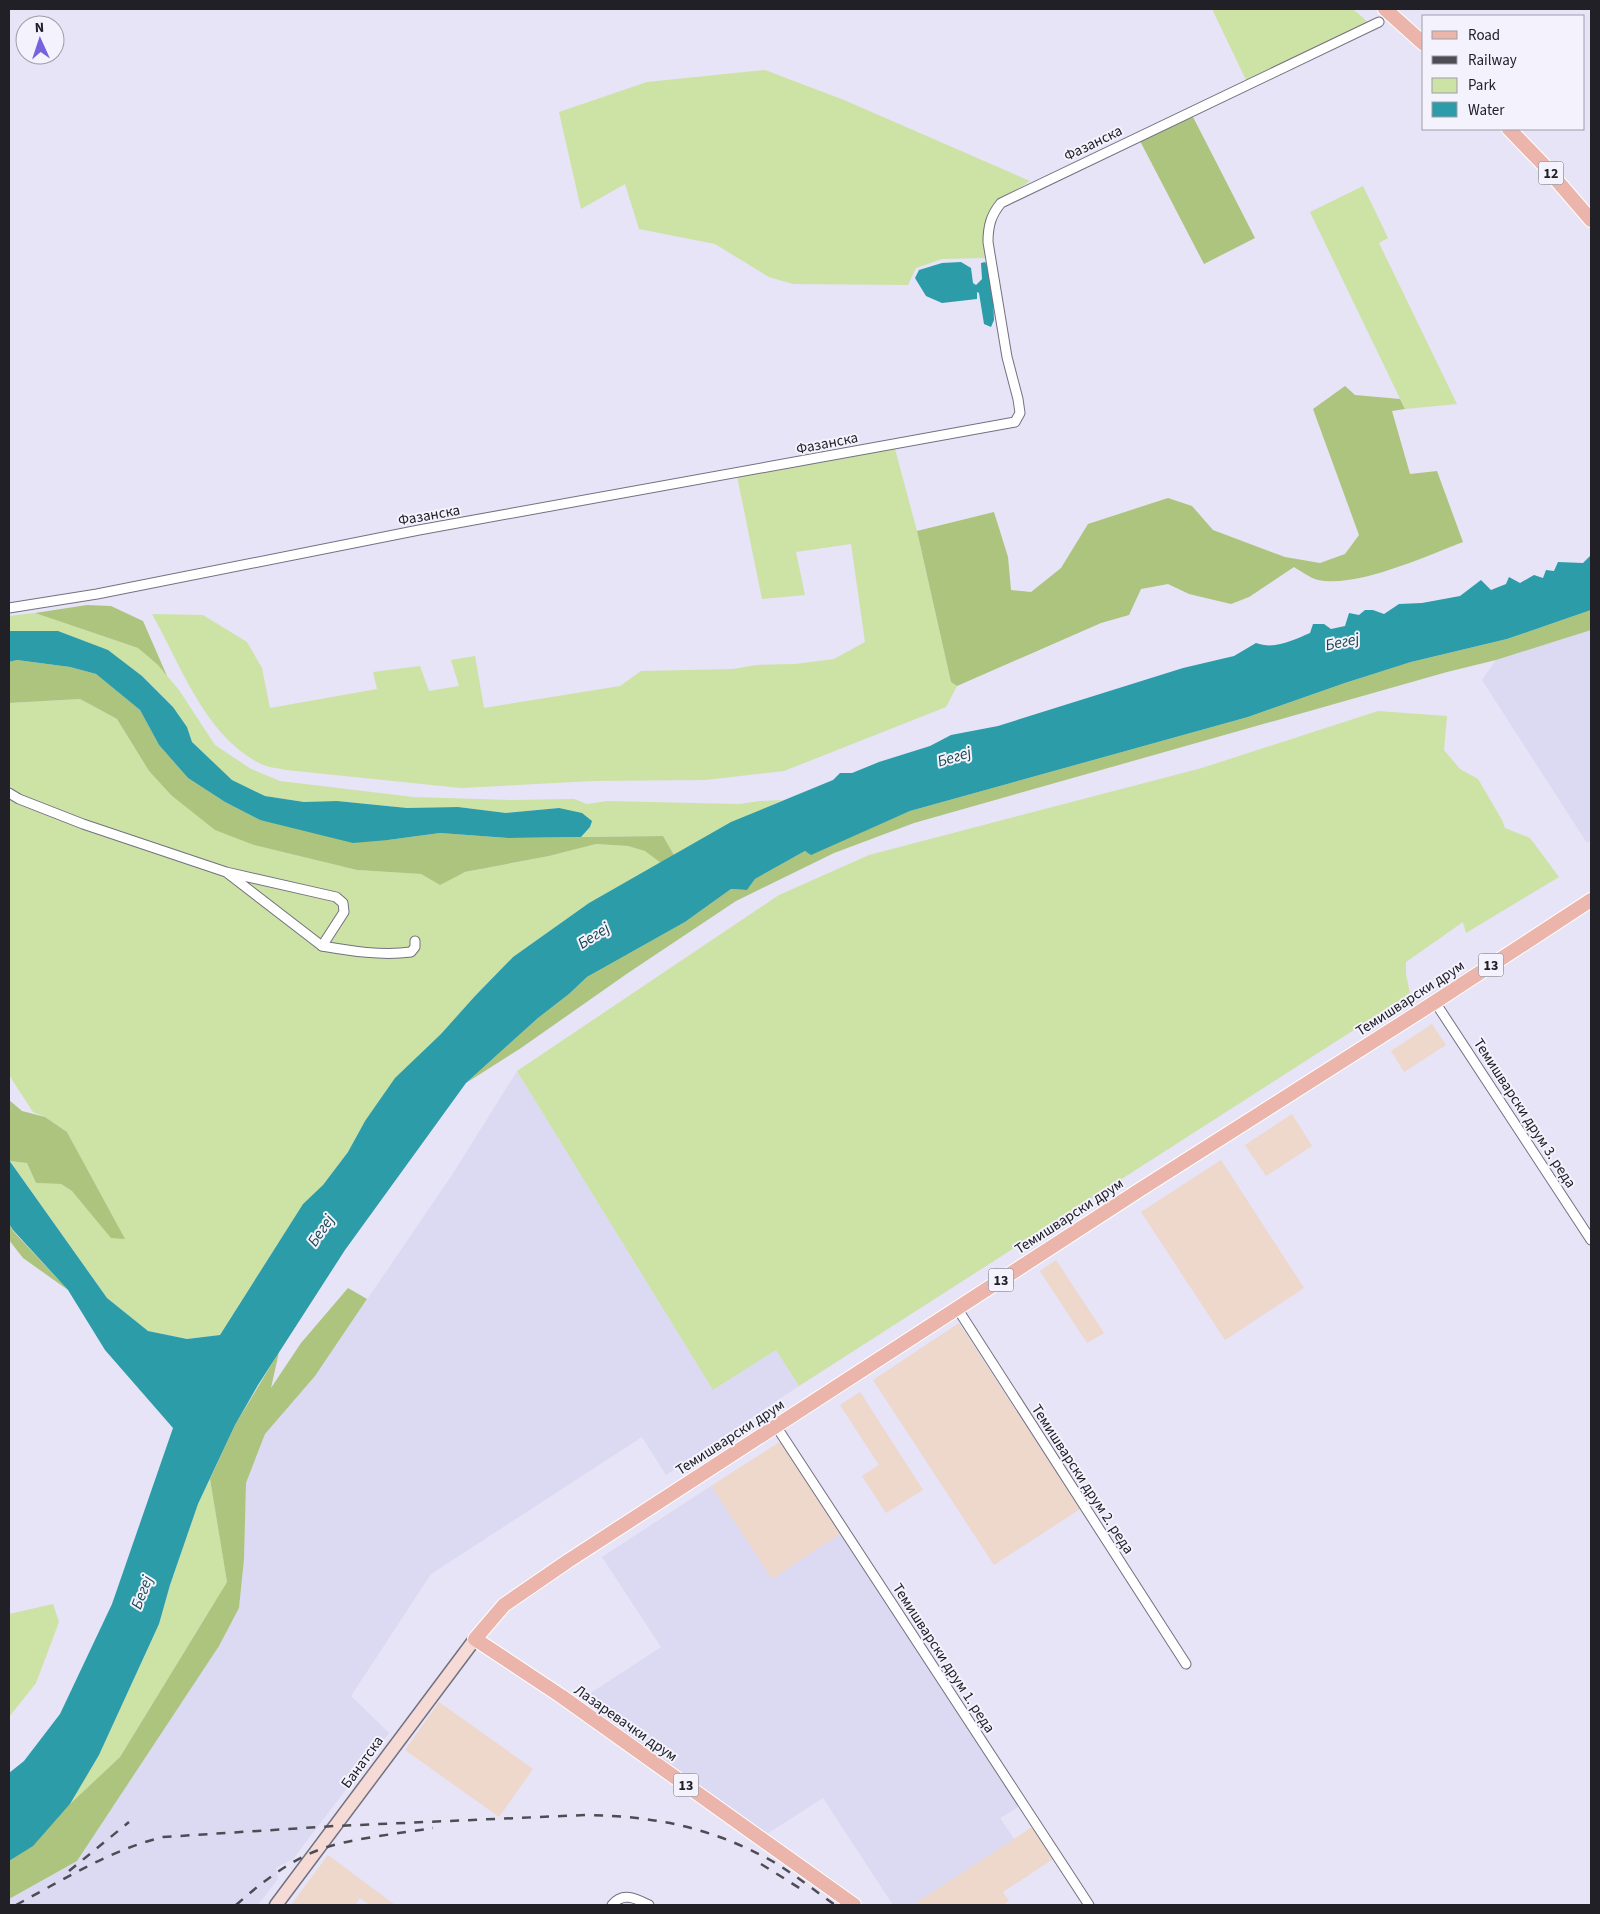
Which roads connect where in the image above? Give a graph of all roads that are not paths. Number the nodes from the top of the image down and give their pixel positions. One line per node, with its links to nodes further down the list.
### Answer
1 (1385, 9): 3 (main road)
2 (1379, 22): 6 (street, Фазанска)
3 (1422, 42)
4 (1510, 130): 5 (main road, 12)
5 (1591, 220)
6 (9, 608)
7 (9, 793): 8 (street)
8 (226, 872): 11 (street); 11 (street)
9 (1591, 900): 12 (main road, Темишварски друм / 13)
10 (415, 941): 11 (street)
11 (322, 946)
12 (1435, 1002): 13 (street, Темишварски друм 3. реда); 14 (main road, Темишварски друм / 13)
13 (1591, 1240)
14 (956, 1308): 15 (main road, Темишварски друм / 13); 17 (street, Темишварски друм 2. реда)
15 (776, 1426): 16 (main road, Темишварски друм / 13); 22 (street, Темишварски друм 1. реда)
16 (475, 1639): 18 (main road, Банатска); 21 (main road, Лазаревачки друм / 13)
17 (1186, 1664)
18 (276, 1905)
19 (612, 1905): 20 (street)
20 (649, 1905)
21 (854, 1905)
22 (1089, 1905)

